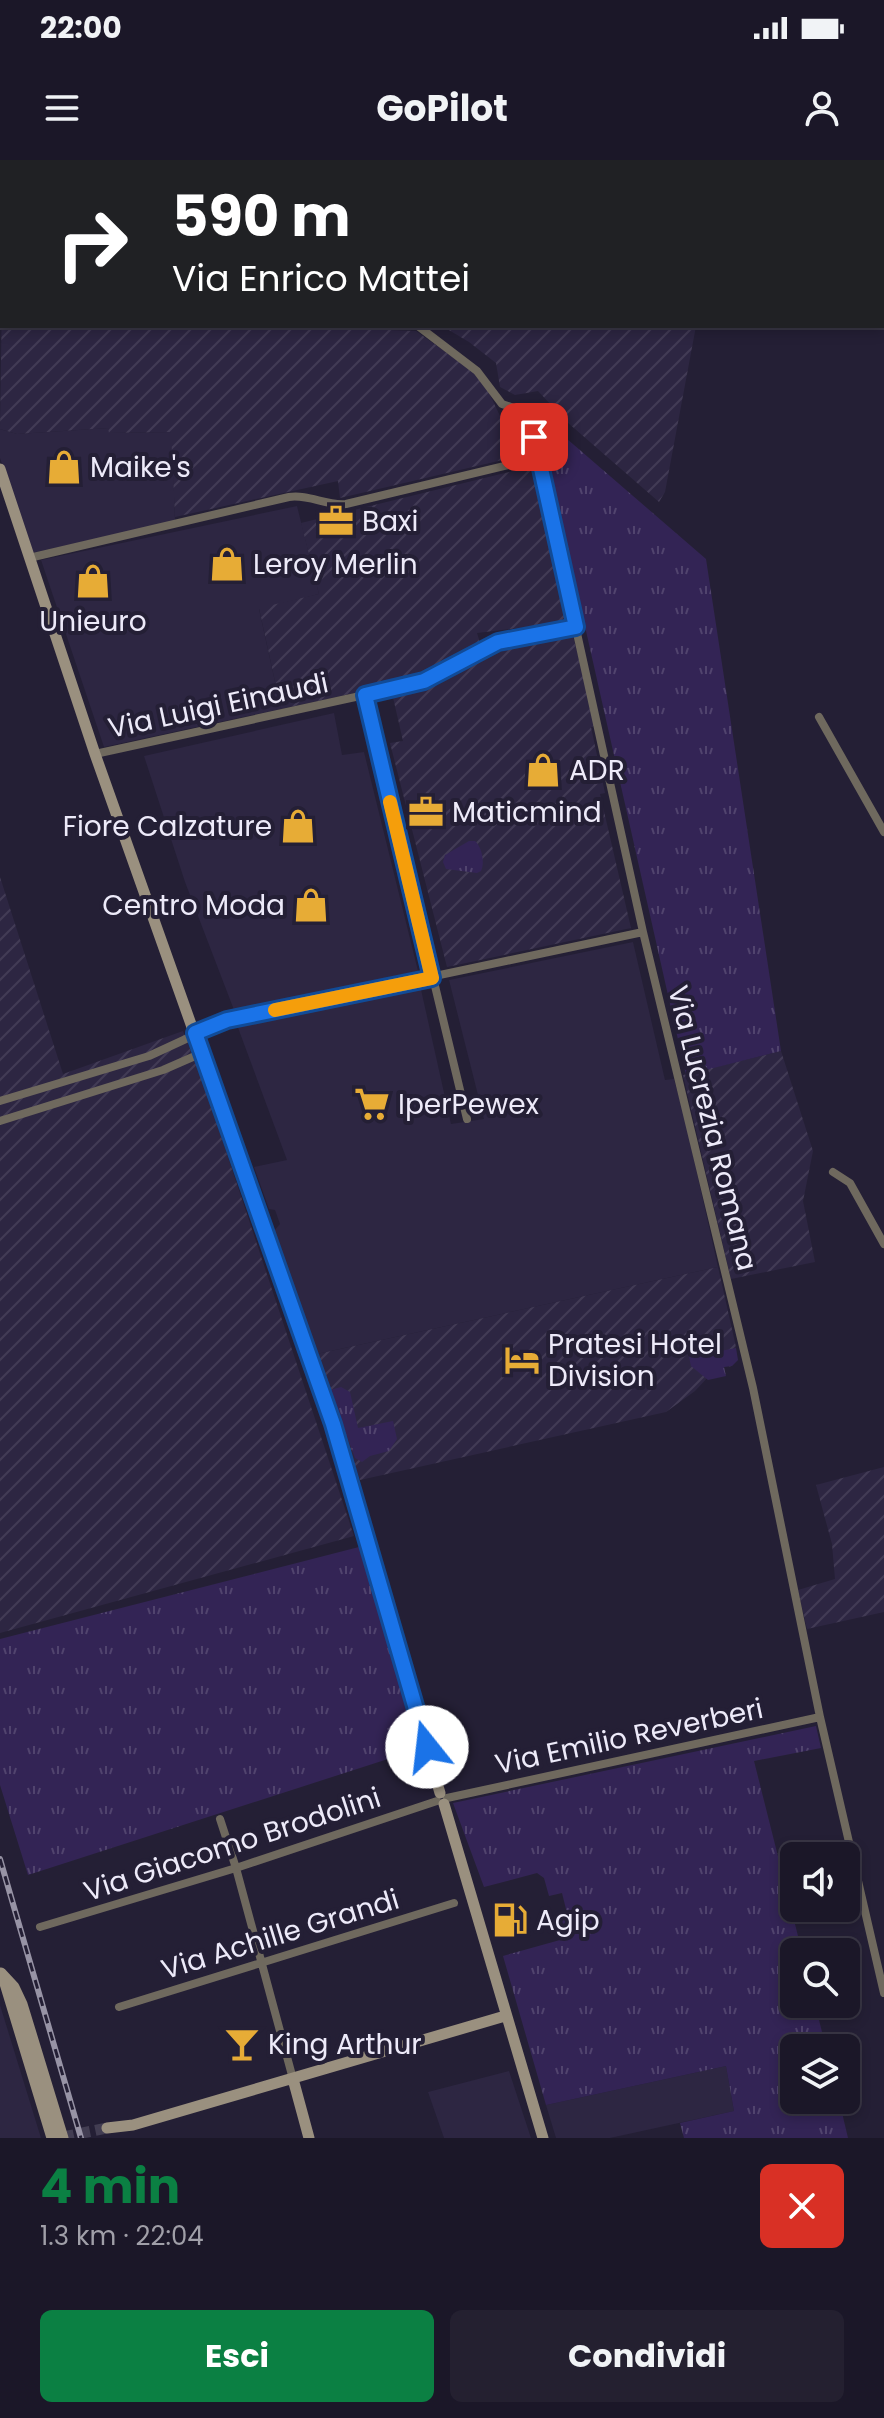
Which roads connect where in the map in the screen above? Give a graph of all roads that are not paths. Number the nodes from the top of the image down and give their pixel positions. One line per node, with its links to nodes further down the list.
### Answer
1 (421, 328): 2 (street, Via Lucrezia Romana)
2 (538, 458): 4 (street); 5 (street, Via Lucrezia Romana)
3 (0, 469): 4 (street)
4 (29, 558): 8 (street)
5 (576, 627): 6 (street, Via Luigi Einaudi); 10 (street, Via Lucrezia Romana)
6 (365, 695): 8 (street, Via Luigi Einaudi); 11 (street)
7 (819, 717): 9 (street)
8 (95, 754): 12 (street)
9 (884, 832)
10 (643, 932): 11 (street); 19 (street, Via Lucrezia Romana)
11 (432, 978): 12 (street); 15 (street)
12 (197, 1032): 13 (street); 14 (street)
13 (202, 1053): 16 (street); 20 (street)
14 (0, 1101)
15 (467, 1119)
16 (0, 1121)
17 (833, 1172): 18 (street)
18 (884, 1244)
19 (820, 1717): 20 (street, Via Emilio Reverberi); 27 (street, Via Lucrezia Romana)
20 (442, 1799): 22 (street, Via Giacomo Brodolini); 29 (street)
21 (220, 1819): 22 (street)
22 (236, 1868): 24 (street, Via Giacomo Brodolini); 25 (street)
23 (454, 1903): 25 (street, Via Achille Grandi)
24 (40, 1927)
25 (262, 1963): 28 (street, Via Achille Grandi); 30 (street)
26 (1, 1971): 32 (street); 33 (street)
27 (884, 1993)
28 (119, 2007)
29 (505, 2016): 30 (street); 35 (street)
30 (293, 2079): 31 (street); 34 (street)
31 (108, 2133)
32 (52, 2138)
33 (63, 2138)
34 (309, 2138)
35 (543, 2138)

